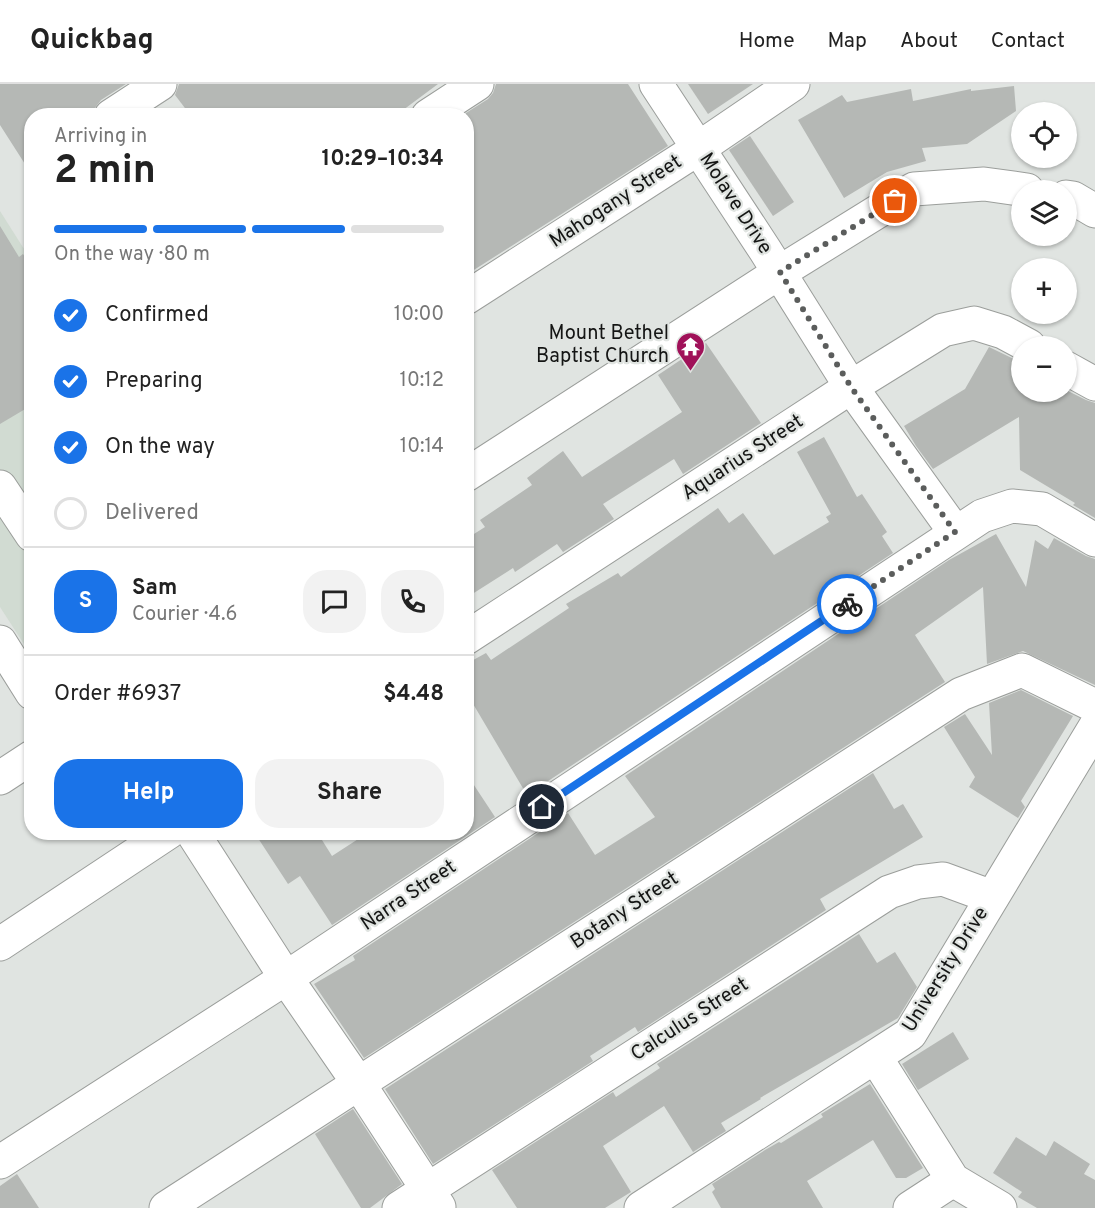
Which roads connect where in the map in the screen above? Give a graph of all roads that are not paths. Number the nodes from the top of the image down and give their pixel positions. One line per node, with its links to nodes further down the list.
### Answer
1 (160, 84): 5 (street)
2 (477, 84): 6 (street)
3 (656, 84): 7 (street, Molave Drive)
4 (793, 84): 7 (street, Mahogany Street)
5 (123, 108)
6 (440, 108)
7 (699, 148): 11 (street, Molave Drive); 12 (street, Mahogany Street)
8 (1011, 188): 11 (street)
9 (1077, 200): 10 (street)
10 (1095, 211)
11 (780, 272): 16 (street, Molave Drive); 17 (street)
12 (474, 293)
13 (1011, 336): 16 (street, Aquarius Street)
14 (1077, 374): 15 (street)
15 (1095, 384)
16 (851, 387): 20 (street, Molave Drive); 22 (street, Aquarius Street)
17 (474, 470)
18 (0, 487): 19 (street)
19 (24, 523)
20 (955, 532): 21 (street, Narra Street); 32 (street, Narra Street)
21 (1095, 540)
22 (474, 633)
23 (0, 642): 24 (street)
24 (24, 680)
25 (1094, 728): 30 (street, University Drive); 34 (street, Botany Street)
26 (24, 762): 27 (street)
27 (0, 778)
28 (157, 840): 31 (street)
29 (197, 840): 32 (street)
30 (992, 897): 33 (street, University Drive); 37 (street, Calculus Street)
31 (0, 944)
32 (286, 978): 34 (street); 35 (street, Narra Street)
33 (876, 1058): 36 (street); 40 (street, University Drive)
34 (359, 1084): 37 (street); 38 (street, Botany Street)
35 (0, 1162)
36 (953, 1180): 41 (street); 42 (street)
37 (434, 1199): 39 (street, Calculus Street)
38 (166, 1208)
39 (399, 1208)
40 (641, 1208)
41 (910, 1208)
42 (1000, 1208)

